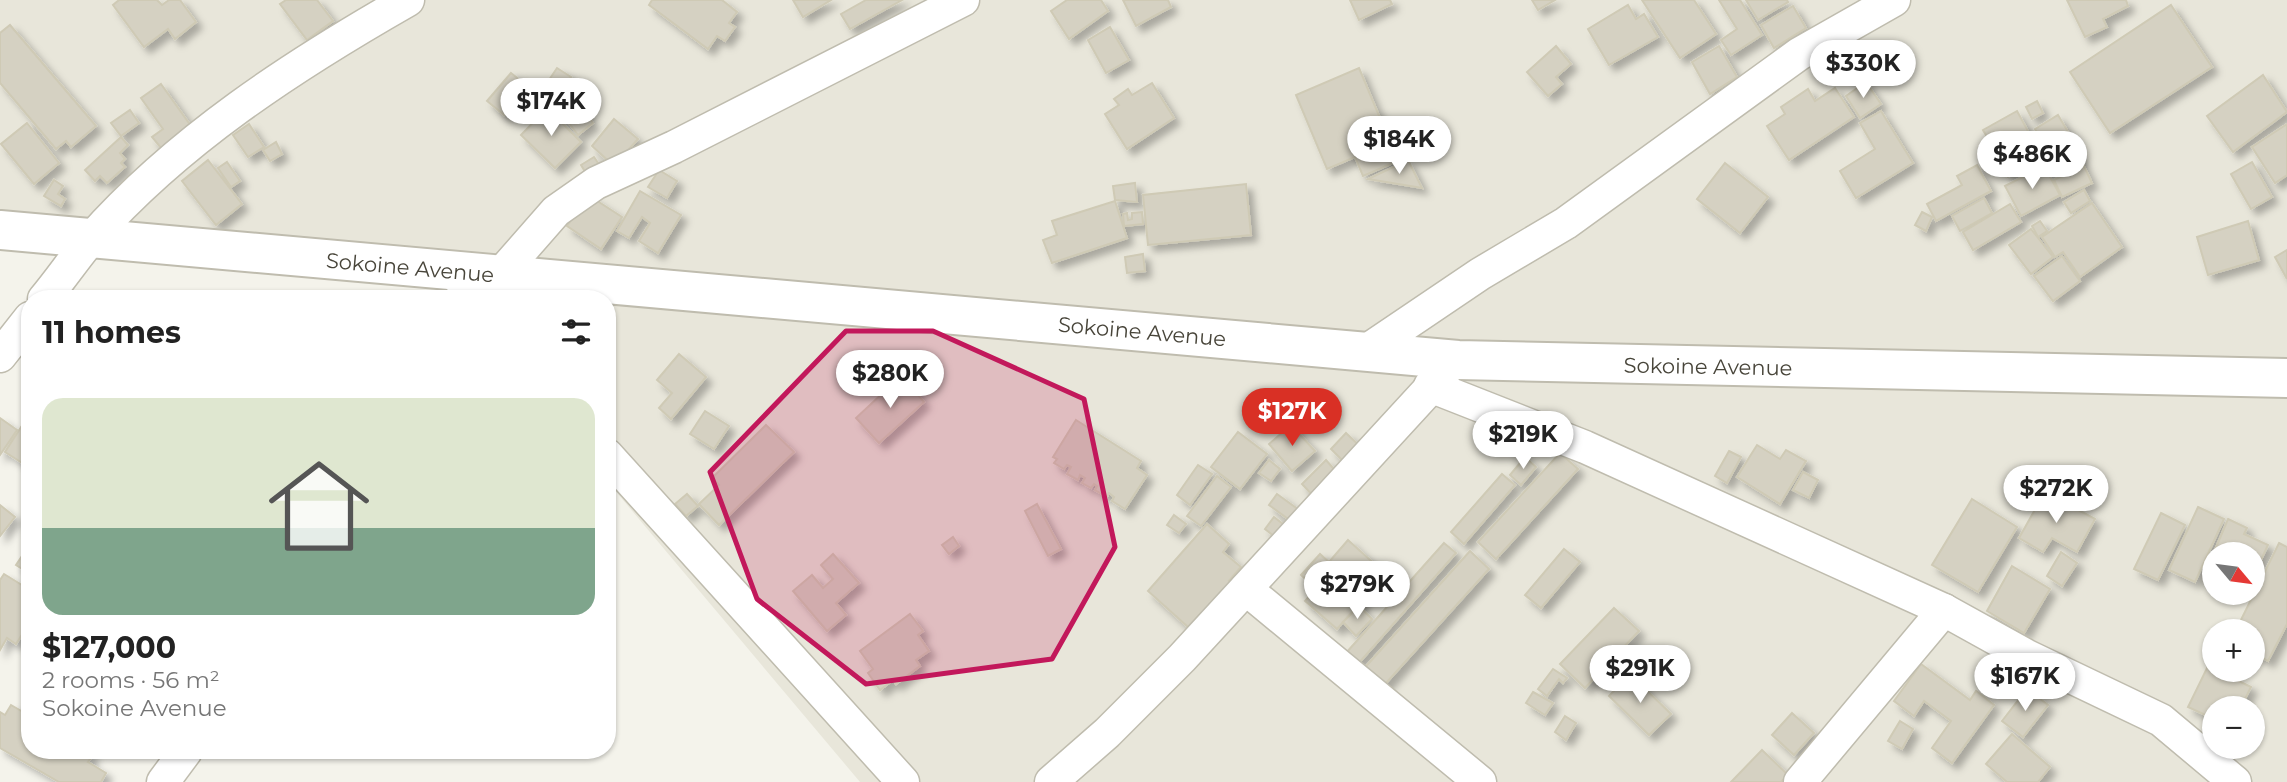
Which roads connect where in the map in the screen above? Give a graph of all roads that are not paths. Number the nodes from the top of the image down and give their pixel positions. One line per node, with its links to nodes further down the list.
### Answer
1 (408, 0): 5 (street)
2 (963, 0): 6 (street)
3 (1894, 0): 11 (street)
4 (0, 230): 5 (street, Sokoine Avenue)
5 (91, 240): 6 (street, Sokoine Avenue); 7 (street)
6 (476, 282): 8 (street, Sokoine Avenue)
7 (51, 290)
8 (579, 290)
9 (616, 293): 11 (street, Sokoine Avenue)
10 (21, 329): 12 (street)
11 (1366, 351): 13 (street, Sokoine Avenue)
12 (0, 356)
13 (1458, 360): 14 (street, Sokoine Avenue); 15 (street)
14 (2287, 378)
15 (1430, 386): 17 (street); 18 (street)
16 (616, 465): 21 (street)
17 (1246, 589): 22 (street); 23 (street)
18 (1944, 610): 24 (street); 25 (street)
19 (180, 759): 20 (street)
20 (163, 782)
21 (904, 782)
22 (1051, 782)
23 (1480, 782)
24 (1800, 782)
25 (2235, 782)

